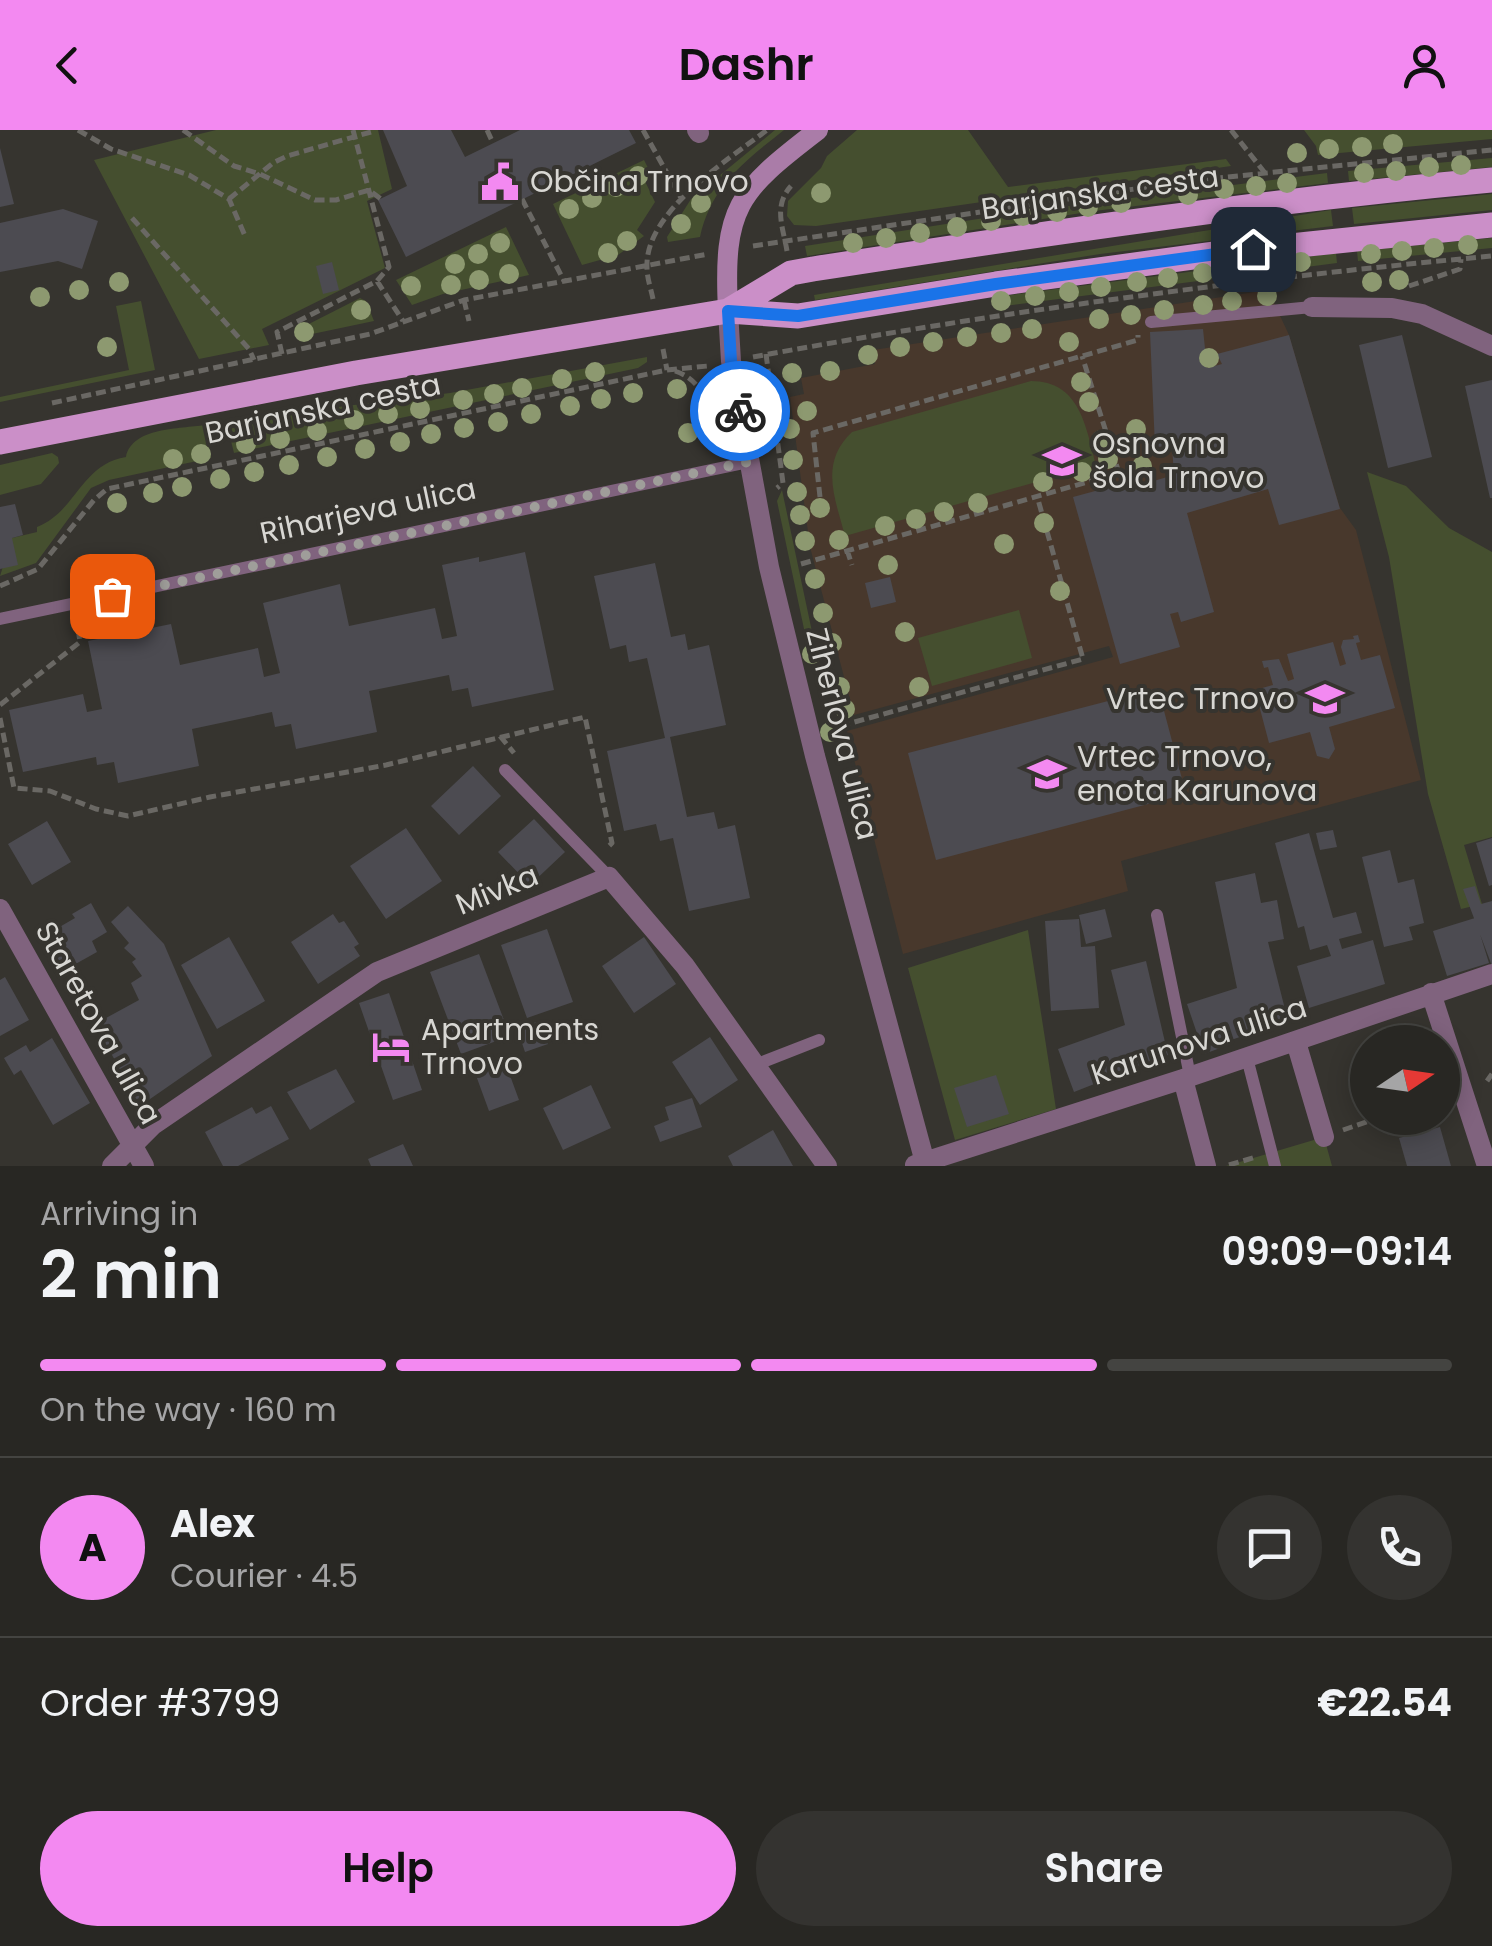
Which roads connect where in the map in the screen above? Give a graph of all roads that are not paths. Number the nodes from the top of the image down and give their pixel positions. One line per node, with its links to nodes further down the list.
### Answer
1 (818, 130): 5 (street)
2 (1492, 180): 5 (main road, Barjanska cesta)
3 (1492, 225): 5 (main road, Barjanska cesta)
4 (1312, 307): 6 (lane); 7 (street)
5 (728, 311): 8 (main road, Barjanska cesta); 9 (street, Ziherlova ulica)
6 (1151, 322)
7 (1492, 346)
8 (0, 442)
9 (748, 462): 10 (lane, Riharjeva ulica); 24 (street, Ziherlova ulica)
10 (0, 619)
11 (505, 770): 12 (lane)
12 (608, 877): 20 (street); 23 (street, Mivka)
13 (0, 909): 23 (street, Staretova ulica)
14 (1157, 915): 21 (lane)
15 (1492, 974): 16 (street, Karunova ulica)
16 (1431, 994): 18 (street, Karunova ulica); 30 (street)
17 (819, 1040): 20 (lane)
18 (1296, 1042): 19 (street, Karunova ulica); 22 (street)
19 (1247, 1058): 21 (street, Karunova ulica); 29 (lane)
20 (755, 1065): 27 (street)
21 (1187, 1078): 24 (street, Karunova ulica); 28 (street)
22 (1324, 1137)
23 (132, 1145): 25 (street, Mivka); 26 (street, Staretova ulica)
24 (921, 1165)
25 (112, 1166)
26 (144, 1166)
27 (827, 1166)
28 (1206, 1166)
29 (1275, 1166)
30 (1487, 1166)

